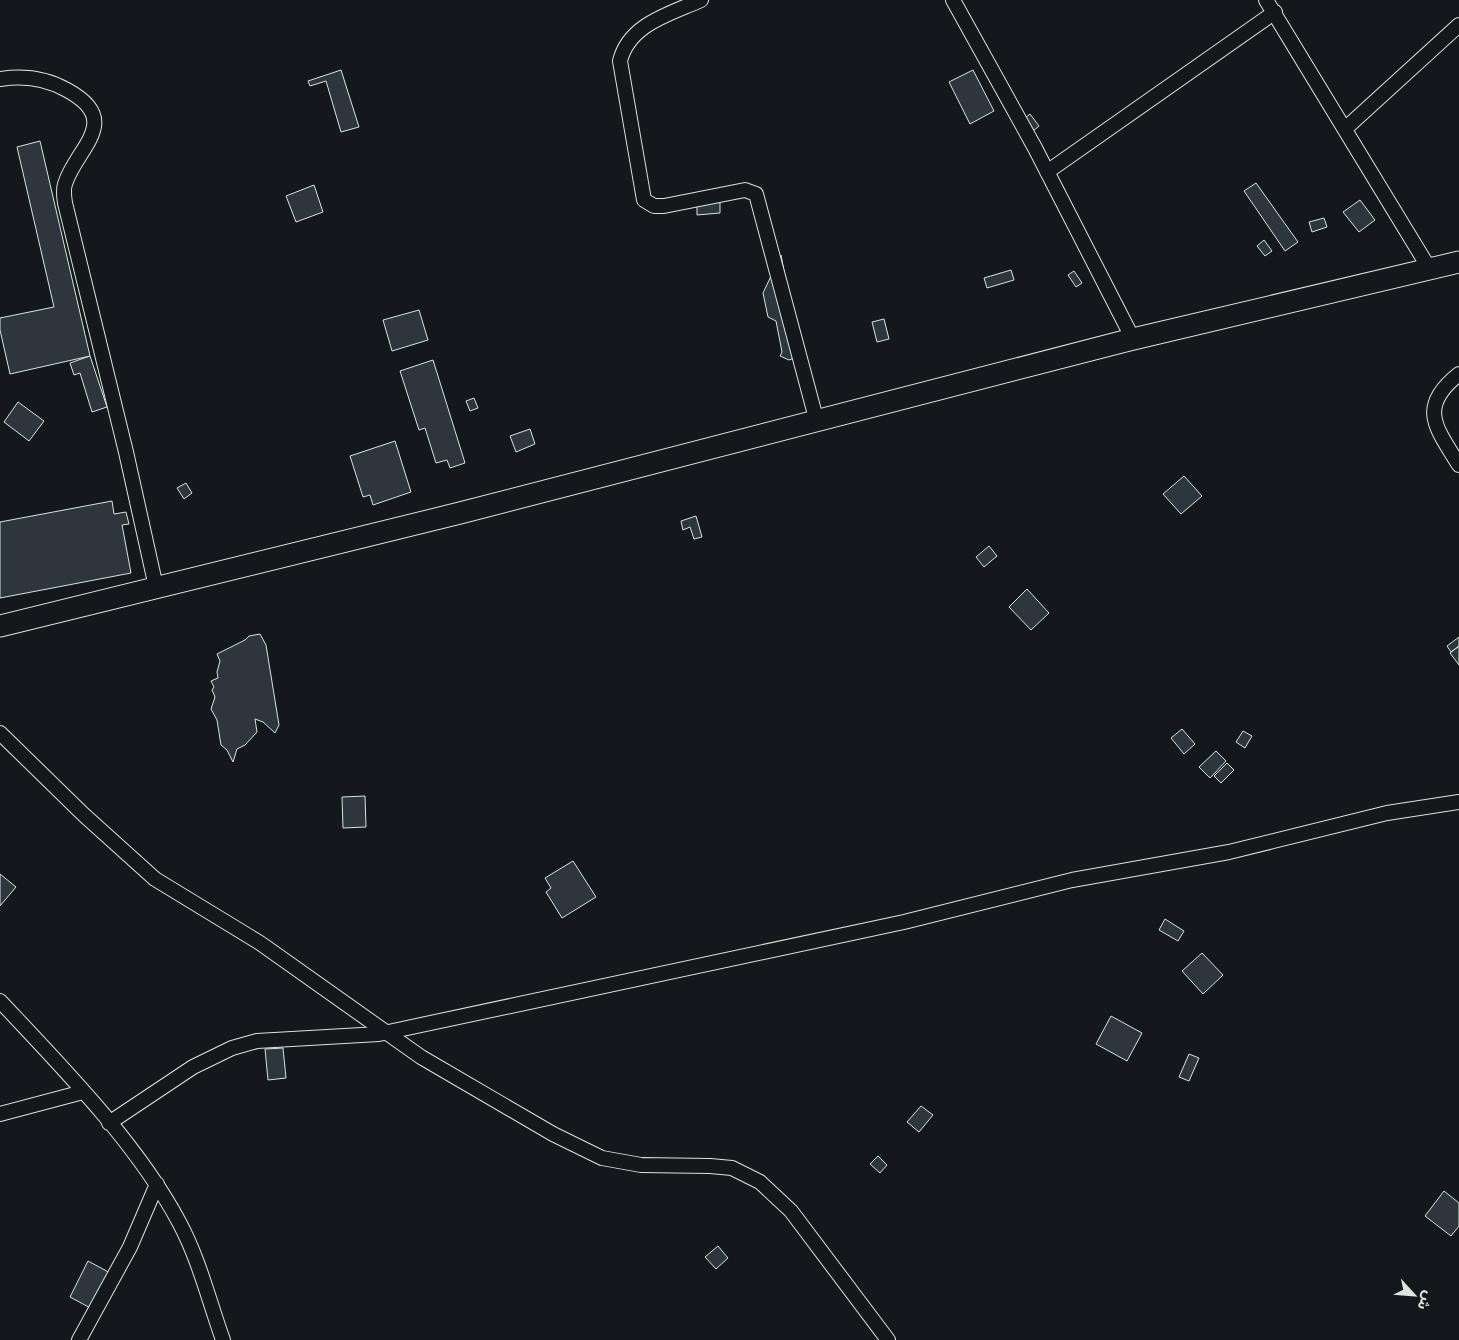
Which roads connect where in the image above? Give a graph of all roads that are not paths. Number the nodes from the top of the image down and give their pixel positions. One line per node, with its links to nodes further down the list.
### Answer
1 (701, 0): 13 (street)
2 (953, 0): 8 (street)
3 (1266, 0): 4 (street)
4 (1274, 12): 7 (street); 8 (street)
5 (1459, 25): 7 (street)
6 (0, 78): 15 (street)
7 (1346, 128): 10 (street)
8 (1047, 172): 11 (street)
9 (1459, 262): 10 (main road)
10 (1429, 268): 11 (main road)
11 (1133, 339): 13 (main road)
12 (1459, 374): 14 (street)
13 (818, 422): 15 (main road)
14 (1459, 465)
15 (156, 587): 16 (main road)
16 (0, 626)
17 (0, 733): 20 (street)
18 (1459, 802): 20 (street)
19 (0, 1000): 21 (street)
20 (387, 1033): 23 (street); 27 (street)
21 (83, 1092): 22 (street); 23 (street)
22 (0, 1114)
23 (109, 1123): 24 (street)
24 (157, 1184): 25 (street); 26 (street)
25 (79, 1340)
26 (223, 1340)
27 (888, 1340)

